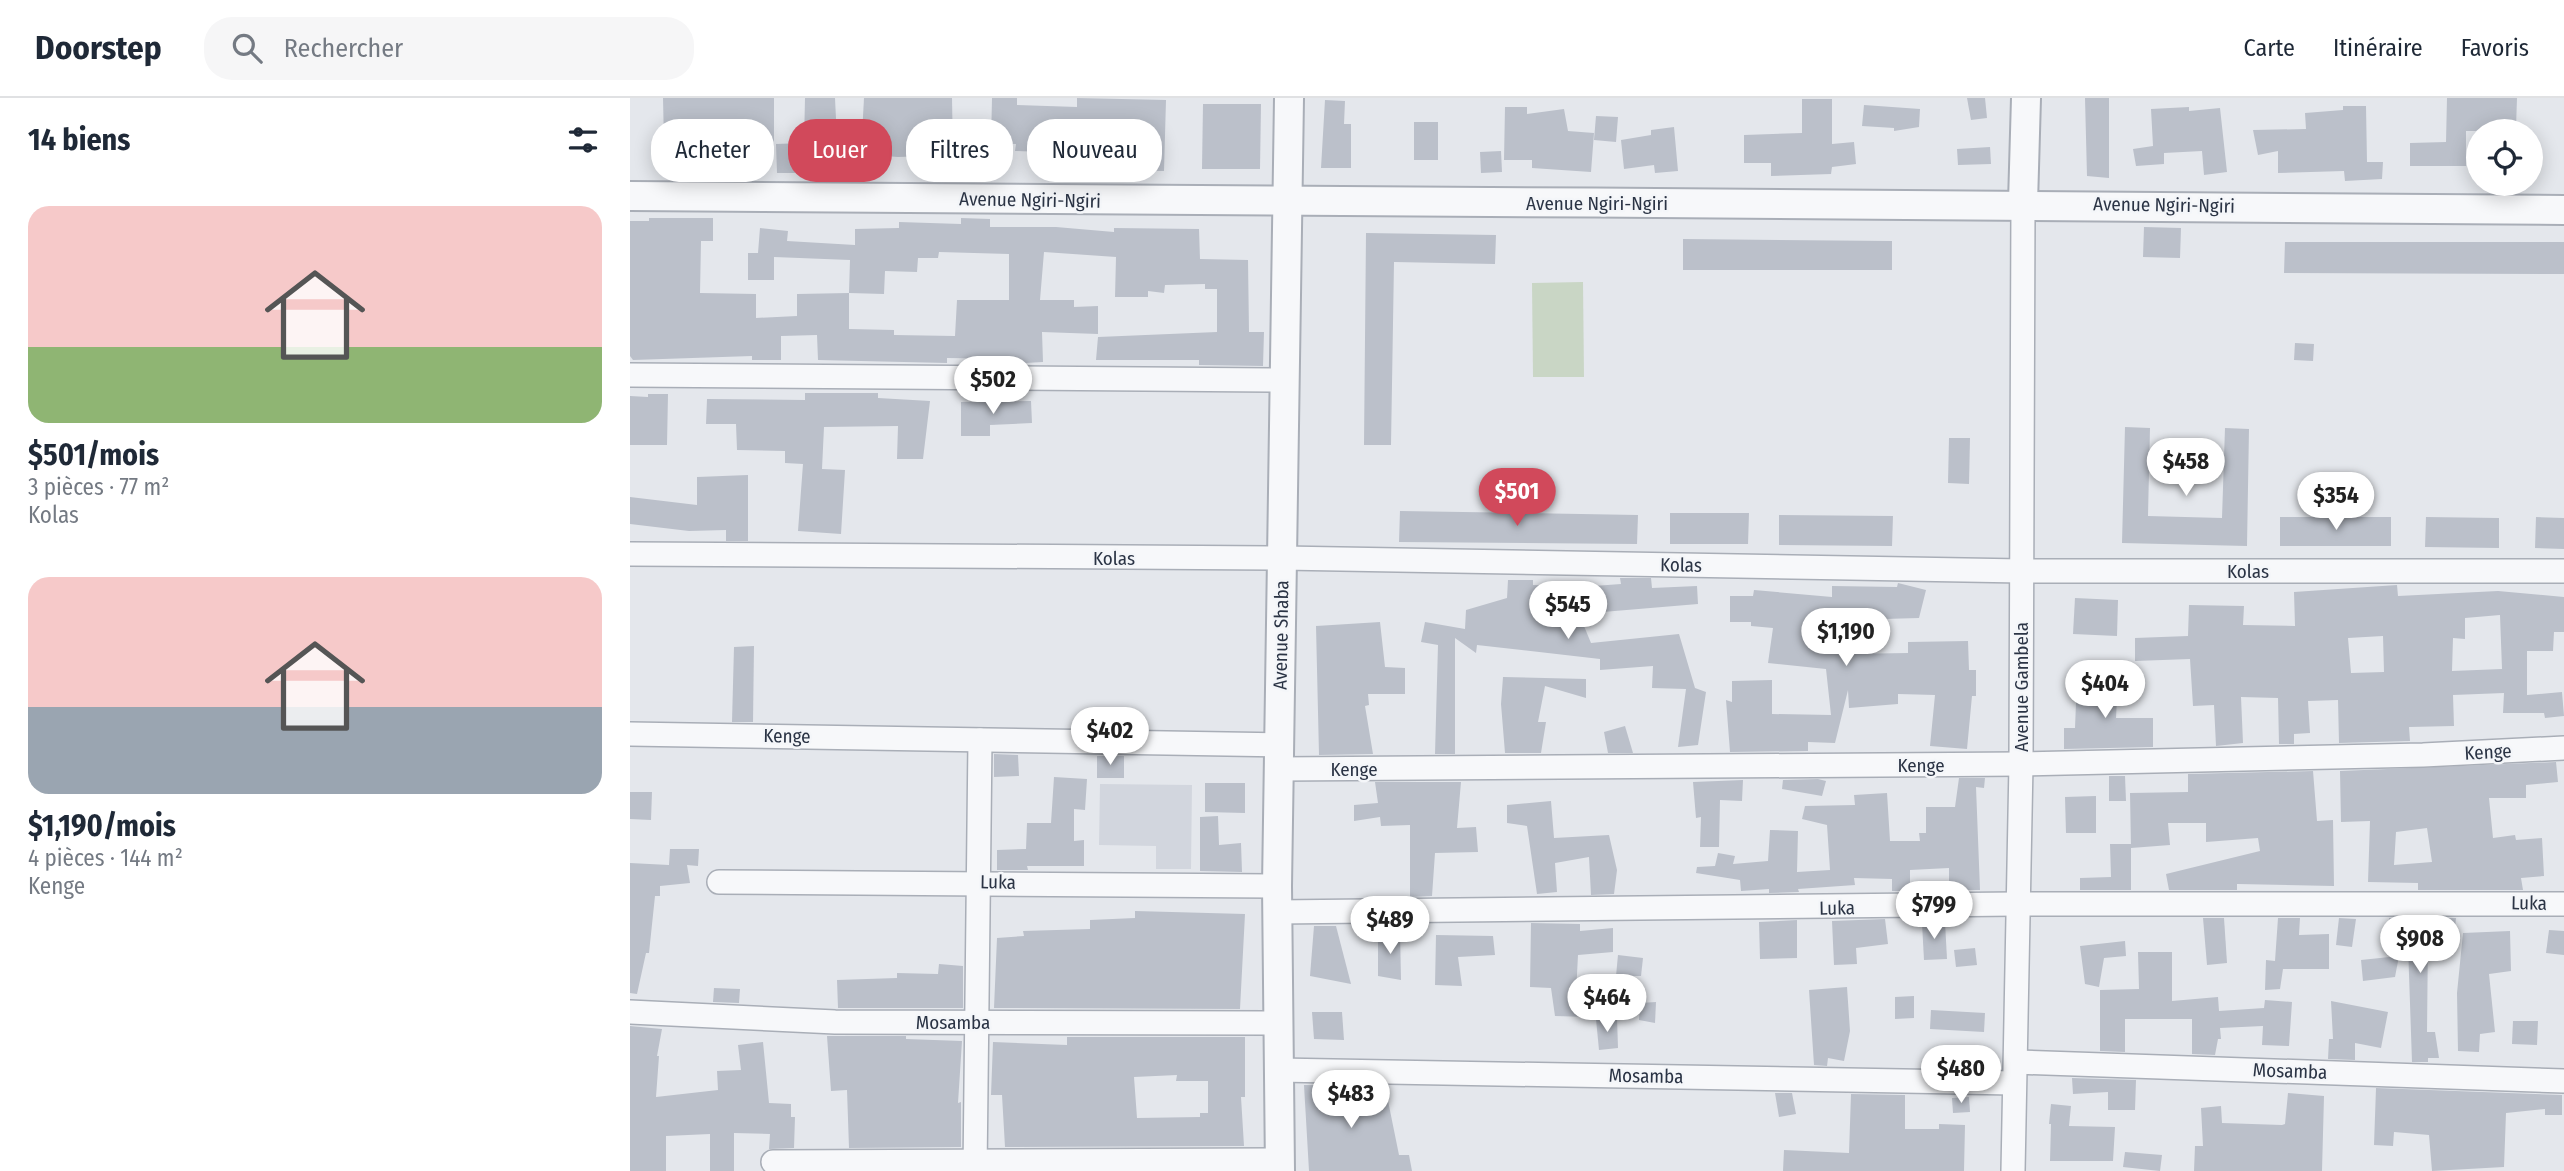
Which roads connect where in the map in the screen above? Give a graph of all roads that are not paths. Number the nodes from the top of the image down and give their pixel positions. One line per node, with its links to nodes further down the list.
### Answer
1 (1289, 98): 4 (street, Avenue Shaba)
2 (2026, 98): 5 (street)
3 (630, 196): 4 (street, Avenue Ngiri-Ngiri)
4 (1288, 203): 5 (street, Avenue Ngiri-Ngiri); 8 (street, Avenue Shaba)
5 (2023, 203): 6 (street, Avenue Ngiri-Ngiri); 11 (street, Avenue Gambela)
6 (2564, 210)
7 (630, 376): 8 (street)
8 (1285, 380): 10 (street, Avenue Shaba)
9 (630, 554): 10 (street, Kolas)
10 (1283, 558): 11 (street, Kolas); 16 (street, Avenue Shaba)
11 (2022, 571): 12 (street, Kolas); 17 (street, Avenue Gambela)
12 (2564, 571)
13 (630, 734): 14 (street, Kenge)
14 (980, 740): 16 (street, Kenge); 19 (street)
15 (2564, 748): 17 (street, Kenge)
16 (1279, 757): 17 (street, Kenge); 20 (street, Avenue Shaba)
17 (2021, 764): 21 (street, Avenue Gambela)
18 (719, 881): 19 (street, Luka)
19 (976, 882): 20 (street, Luka); 24 (street)
20 (1277, 899): 21 (street, Luka); 25 (street, Avenue Shaba)
21 (2016, 904): 22 (street, Luka); 27 (street, Avenue Gambela)
22 (2564, 904)
23 (630, 1012): 24 (street, Mosamba)
24 (977, 1022): 25 (street, Mosamba); 31 (street)
25 (1277, 1023): 26 (street, Avenue Shaba)
26 (1278, 1070): 27 (street, Mosamba); 30 (street, Avenue Shaba)
27 (2015, 1072): 28 (street, Mosamba); 32 (street, Avenue Gambela)
28 (2564, 1081)
29 (773, 1162): 31 (street)
30 (1280, 1165): 31 (street)
31 (975, 1166)
32 (2013, 1171)

